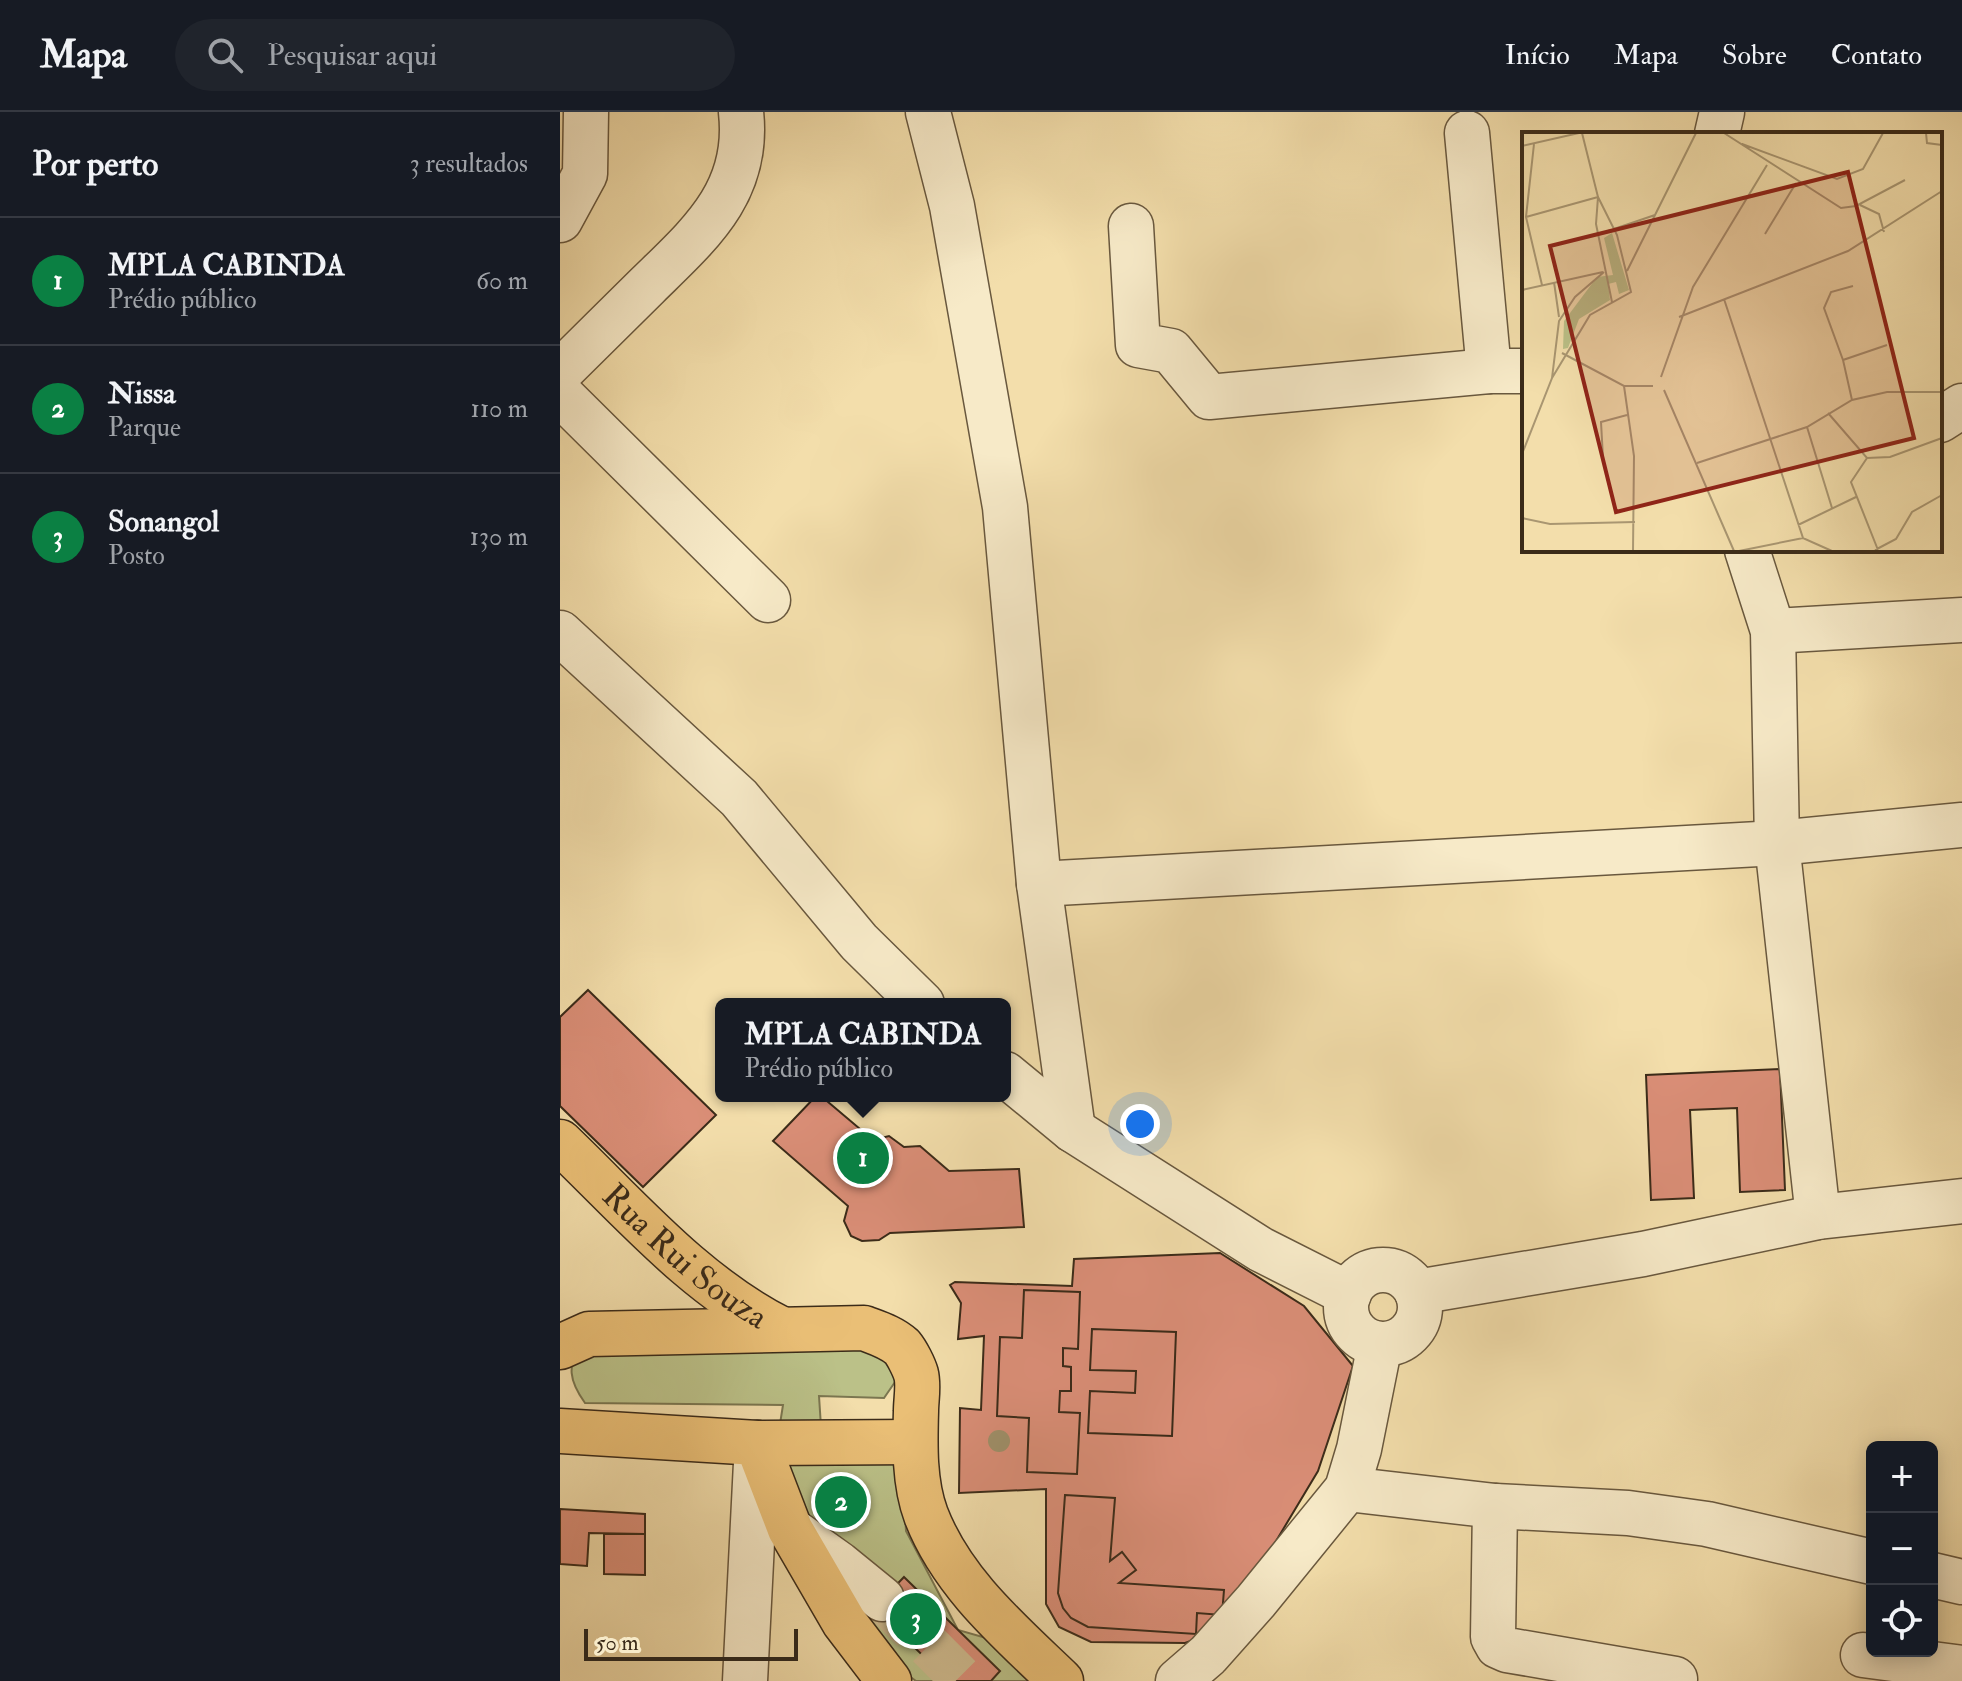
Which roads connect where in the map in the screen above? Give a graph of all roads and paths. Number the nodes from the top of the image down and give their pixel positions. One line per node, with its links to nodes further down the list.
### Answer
1 (586, 112): 7 (street)
2 (741, 112): 10 (street)
3 (928, 112): 21 (street)
4 (1722, 112): 5 (street)
5 (1717, 132)
6 (1467, 133): 9 (street)
7 (560, 220)
8 (1131, 226): 9 (street)
9 (1506, 371)
10 (560, 372)
11 (560, 394): 15 (street)
12 (1962, 406): 13 (street)
13 (1942, 419)
14 (1748, 552): 17 (street)
15 (768, 600)
16 (1962, 620): 17 (street)
17 (1773, 631): 20 (street)
18 (560, 633): 22 (street)
19 (1962, 825): 20 (street)
20 (1777, 843): 21 (street); 27 (street)
21 (1039, 884): 24 (street)
22 (916, 998)
23 (1011, 1079): 24 (street)
24 (1073, 1130): 29 (street)
25 (560, 1142): 30 (main road, Rua Rui Souza)
26 (1962, 1201): 27 (street)
27 (1818, 1217): 28 (street)
28 (1417, 1292): 29 (street); 31 (street)
29 (1349, 1294): 31 (street)
30 (783, 1330): 32 (main road); 34 (main road)
31 (1380, 1344): 36 (street)
32 (560, 1347)
33 (560, 1431): 35 (main road)
34 (915, 1442): 35 (main road); 48 (main road)
35 (757, 1443): 38 (main road); 46 (street)
36 (1347, 1489): 37 (street); 49 (street)
37 (1495, 1506): 39 (street); 45 (street)
38 (790, 1529): 42 (street); 47 (main road)
39 (1866, 1561)
40 (1938, 1576): 41 (street)
41 (1962, 1582)
42 (882, 1599)
43 (1863, 1655): 44 (street)
44 (1962, 1668)
45 (1675, 1679)
46 (745, 1681)
47 (889, 1681)
48 (1061, 1681)
49 (1178, 1681)

